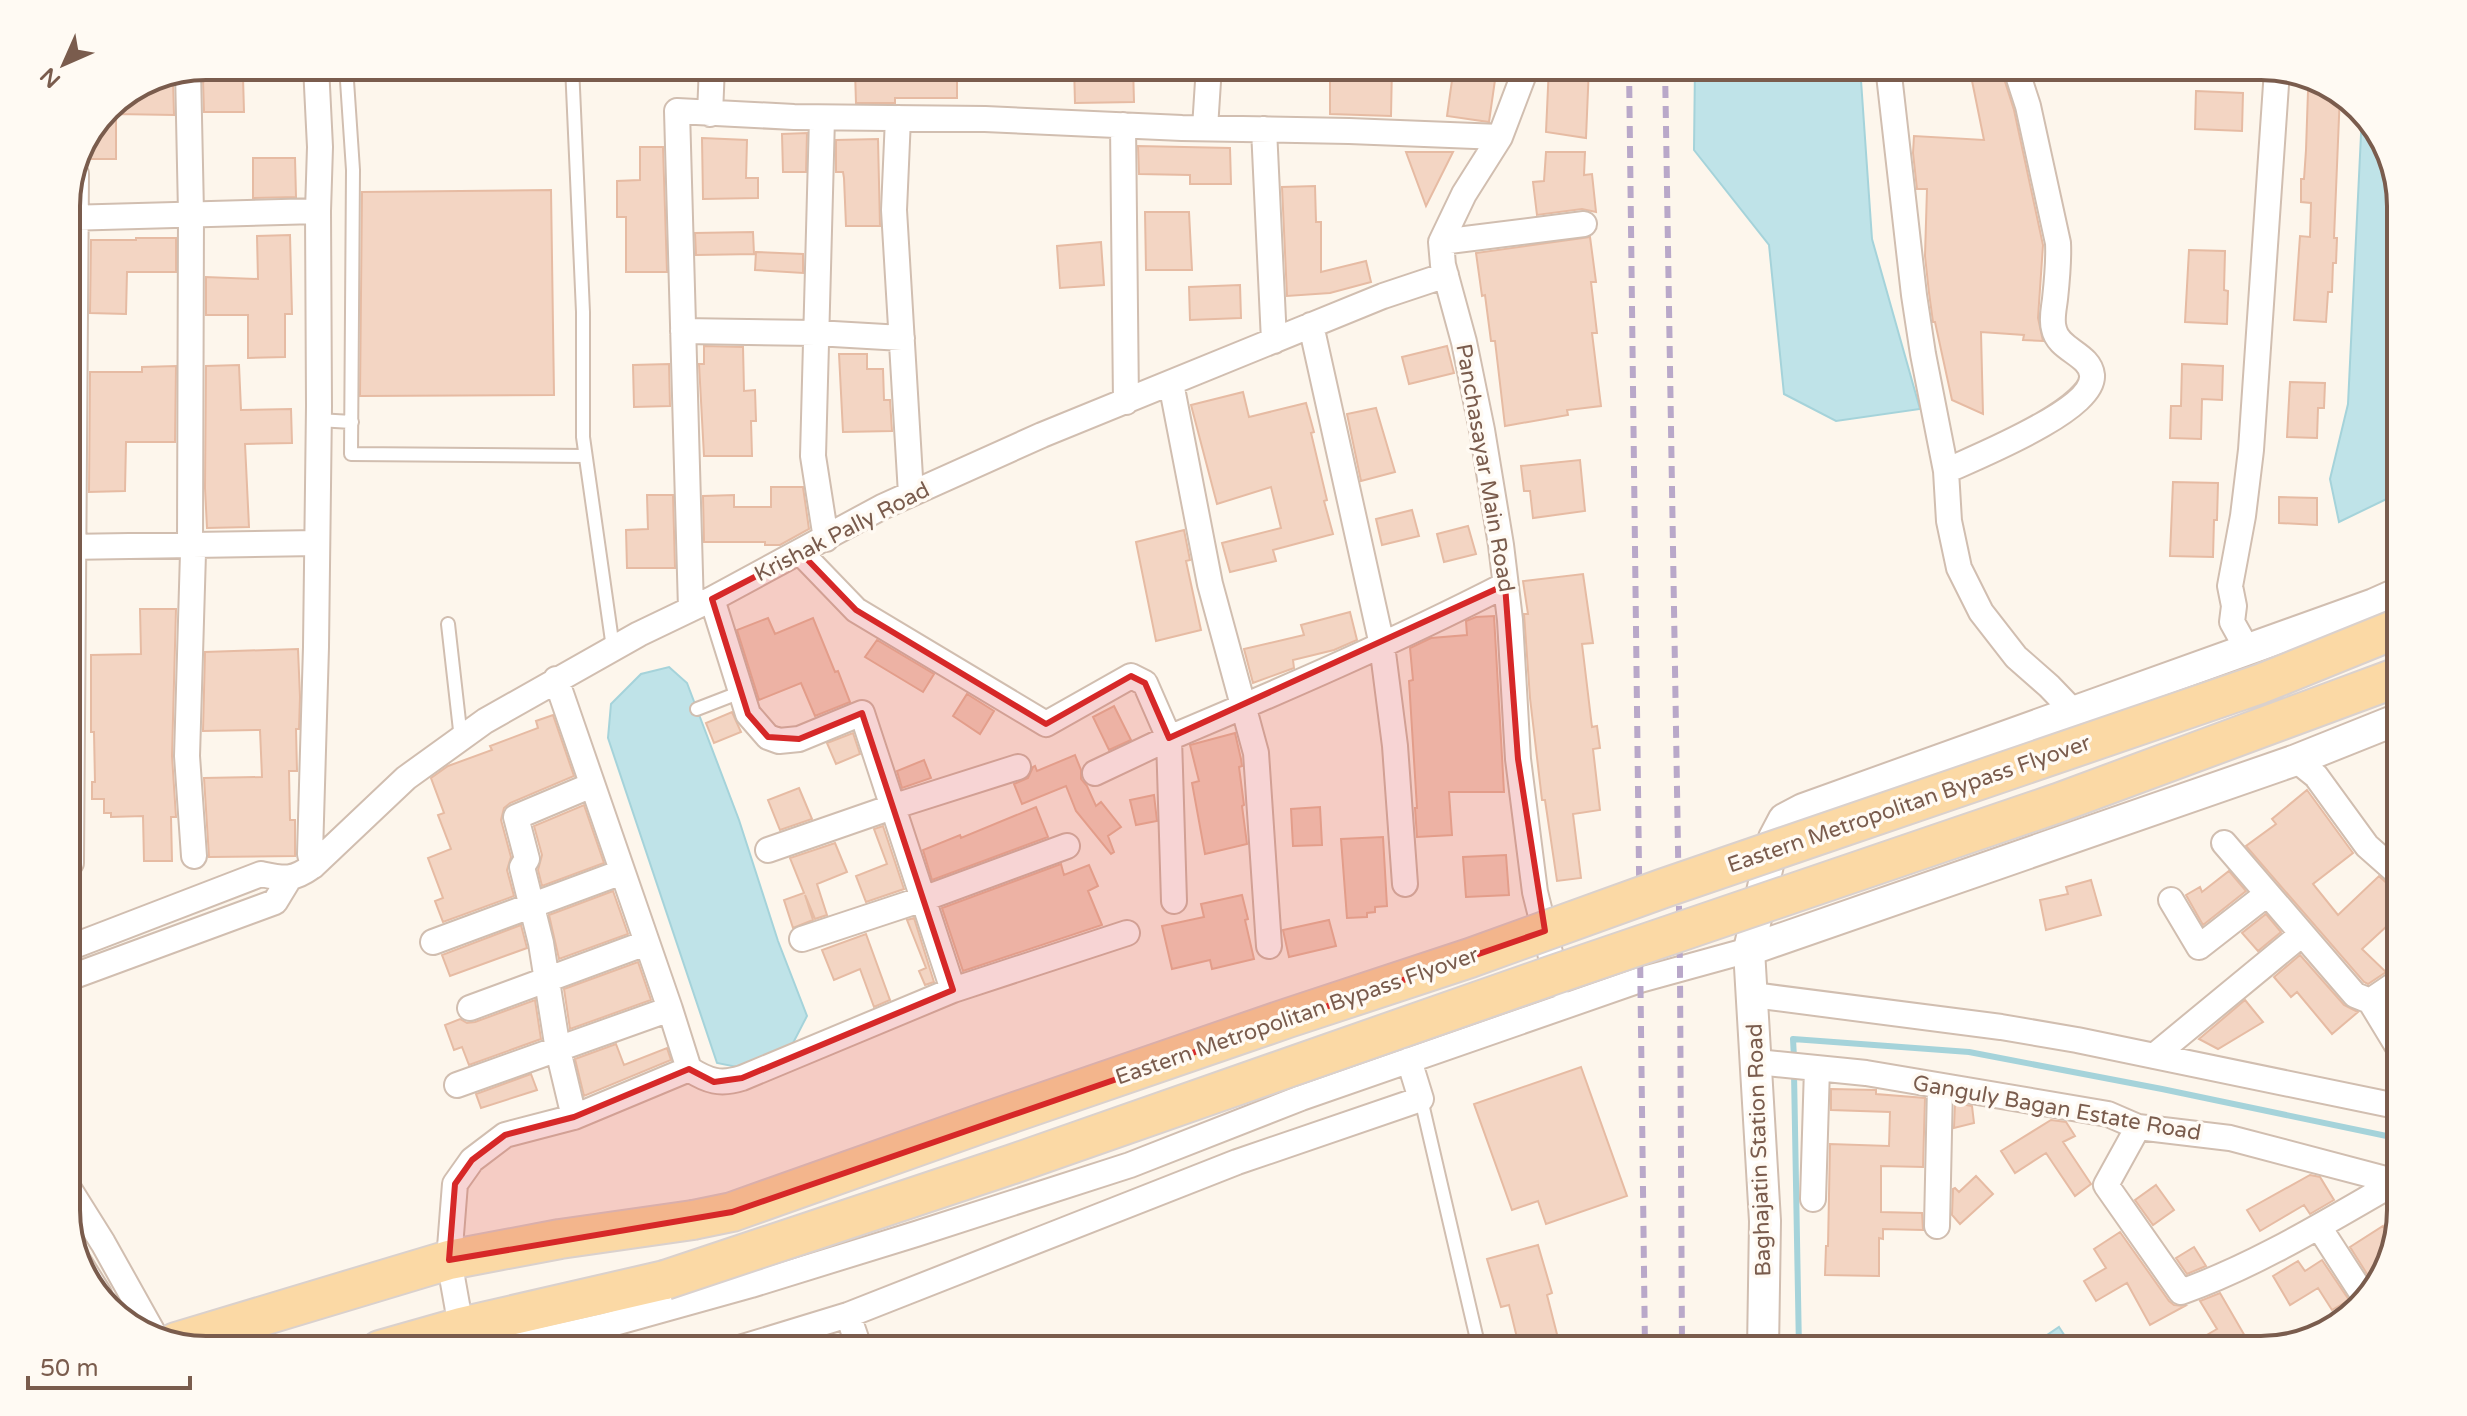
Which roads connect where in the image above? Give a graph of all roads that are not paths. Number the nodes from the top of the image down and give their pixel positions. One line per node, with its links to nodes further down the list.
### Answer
1 (317, 80): 18 (street)
2 (347, 80): 32 (lane)
3 (573, 80): 33 (lane)
4 (711, 80): 11 (street)
5 (1208, 80): 15 (street)
6 (1522, 80): 17 (street)
7 (1890, 80): 34 (street)
8 (2020, 80): 34 (street)
9 (188, 81): 19 (street)
10 (2276, 81): 48 (street)
11 (710, 114): 12 (street); 25 (street)
12 (822, 118): 13 (street); 26 (street)
13 (898, 118): 14 (street); 27 (street)
14 (1123, 125): 15 (street); 30 (street)
15 (1205, 128): 16 (street)
16 (1264, 129): 17 (street); 28 (street)
17 (1500, 137): 22 (street)
18 (318, 211): 19 (street); 31 (street)
19 (191, 213): 20 (street); 38 (street)
20 (80, 218)
21 (1584, 224): 22 (street)
22 (1441, 242): 23 (street, Panchasayar Main Road)
23 (1446, 275): 24 (street, Krishak Pally Road); 41 (street, Panchasayar Main Road)
24 (1311, 325): 28 (street, Krishak Pally Road); 46 (street)
25 (683, 331): 26 (street); 43 (street)
26 (816, 333): 27 (street); 36 (street)
27 (902, 338): 35 (street)
28 (1274, 341): 29 (street, Krishak Pally Road)
29 (1171, 383): 30 (street, Krishak Pally Road); 52 (street)
30 (1126, 402): 35 (street, Krishak Pally Road)
31 (318, 420): 32 (lane); 37 (street)
32 (352, 422): 33 (lane)
33 (585, 456): 47 (lane)
34 (1946, 471): 54 (street)
35 (911, 494): 36 (street, Krishak Pally Road)
36 (826, 539): 40 (street, Krishak Pally Road)
37 (317, 543): 38 (street); 68 (street)
38 (190, 546): 39 (street); 66 (street)
39 (80, 547)
40 (801, 553): 43 (street, Krishak Pally Road); 56 (street)
41 (1505, 585): 46 (street); 91 (street, Panchasayar Main Road)
42 (2387, 598): 48 (street)
43 (702, 604): 47 (street, Krishak Pally Road); 51 (street)
44 (448, 624): 57 (lane)
45 (2387, 633): 112 (main road, Eastern Metropolitan Bypass Flyover, bridge)
46 (1382, 645): 52 (street); 71 (street)
47 (613, 648): 49 (street, Krishak Pally Road)
48 (2247, 649): 54 (street)
49 (556, 679): 57 (street, Krishak Pally Road); 61 (street)
50 (2387, 681): 118 (main road, Eastern Metropolitan Bypass Flyover, bridge)
51 (741, 692): 53 (lane); 62 (street)
52 (1243, 707): 56 (street); 83 (street)
53 (697, 709)
54 (2074, 712): 84 (street, Baghajatin Station Road)
55 (2387, 724): 58 (street)
56 (1169, 738): 60 (street); 75 (street)
57 (461, 739): 68 (street, Krishak Pally Road)
58 (2296, 760): 67 (street); 84 (street)
59 (1018, 767): 62 (street)
60 (1095, 773)
61 (592, 785): 69 (street); 76 (street)
62 (892, 807): 65 (street); 73 (street)
63 (2224, 843): 72 (street)
64 (1067, 846): 73 (street)
65 (768, 850)
66 (194, 856)
67 (2387, 864)
68 (313, 866): 70 (street, Krishak Pally Road)
69 (622, 872): 76 (street); 81 (street)
70 (289, 879): 82 (street, Krishak Pally Road); 85 (street, Krishak Pally Road)
71 (1405, 884)
72 (2267, 894): 74 (street); 78 (street)
73 (923, 899): 79 (street); 88 (street)
74 (2171, 900)
75 (1174, 901)
76 (532, 906): 80 (street); 86 (street)
77 (1127, 933): 88 (street)
78 (2302, 934): 90 (street); 96 (street)
79 (802, 939)
80 (433, 942)
81 (646, 943): 86 (street); 93 (street)
82 (80, 944)
83 (1269, 946)
84 (1749, 950): 89 (street, Baghajatin Station Road); 91 (street)
85 (80, 974)
86 (548, 979): 92 (street); 95 (street)
87 (2387, 989): 90 (street)
88 (953, 990): 99 (street)
89 (1753, 995): 96 (street); 98 (street, Baghajatin Station Road)
90 (2370, 1001): 94 (street)
91 (1563, 1007): 97 (street)
92 (470, 1008)
93 (670, 1009): 95 (street); 99 (street)
94 (2387, 1029)
95 (558, 1050): 100 (street); 104 (street)
96 (2154, 1056): 103 (street)
97 (1409, 1060): 102 (street); 119 (street)
98 (1790, 1066): 101 (street, Ganguly Bagan Estate Road); 108 (street); 123 (street, Baghajatin Station Road)
99 (689, 1069): 104 (street)
100 (457, 1085)
101 (1940, 1086): 105 (street, Ganguly Bagan Estate Road); 110 (street)
102 (1421, 1099): 114 (street); 122 (lane)
103 (2387, 1104)
104 (574, 1117): 112 (street)
105 (2138, 1127): 106 (street, Ganguly Bagan Estate Road); 111 (street)
106 (2387, 1179)
107 (2387, 1188): 111 (street)
108 (1813, 1199)
109 (80, 1206): 115 (street)
110 (1937, 1226)
111 (2319, 1227): 113 (street)
112 (449, 1260): 116 (main road, Eastern Metropolitan Bypass Flyover); 117 (street)
113 (2359, 1289)
114 (848, 1315): 120 (street); 121 (street)
115 (146, 1321)
116 (198, 1336)
117 (464, 1336)
118 (475, 1336)
119 (559, 1336)
120 (779, 1336)
121 (855, 1336)
122 (1476, 1336)
123 (1763, 1336)

